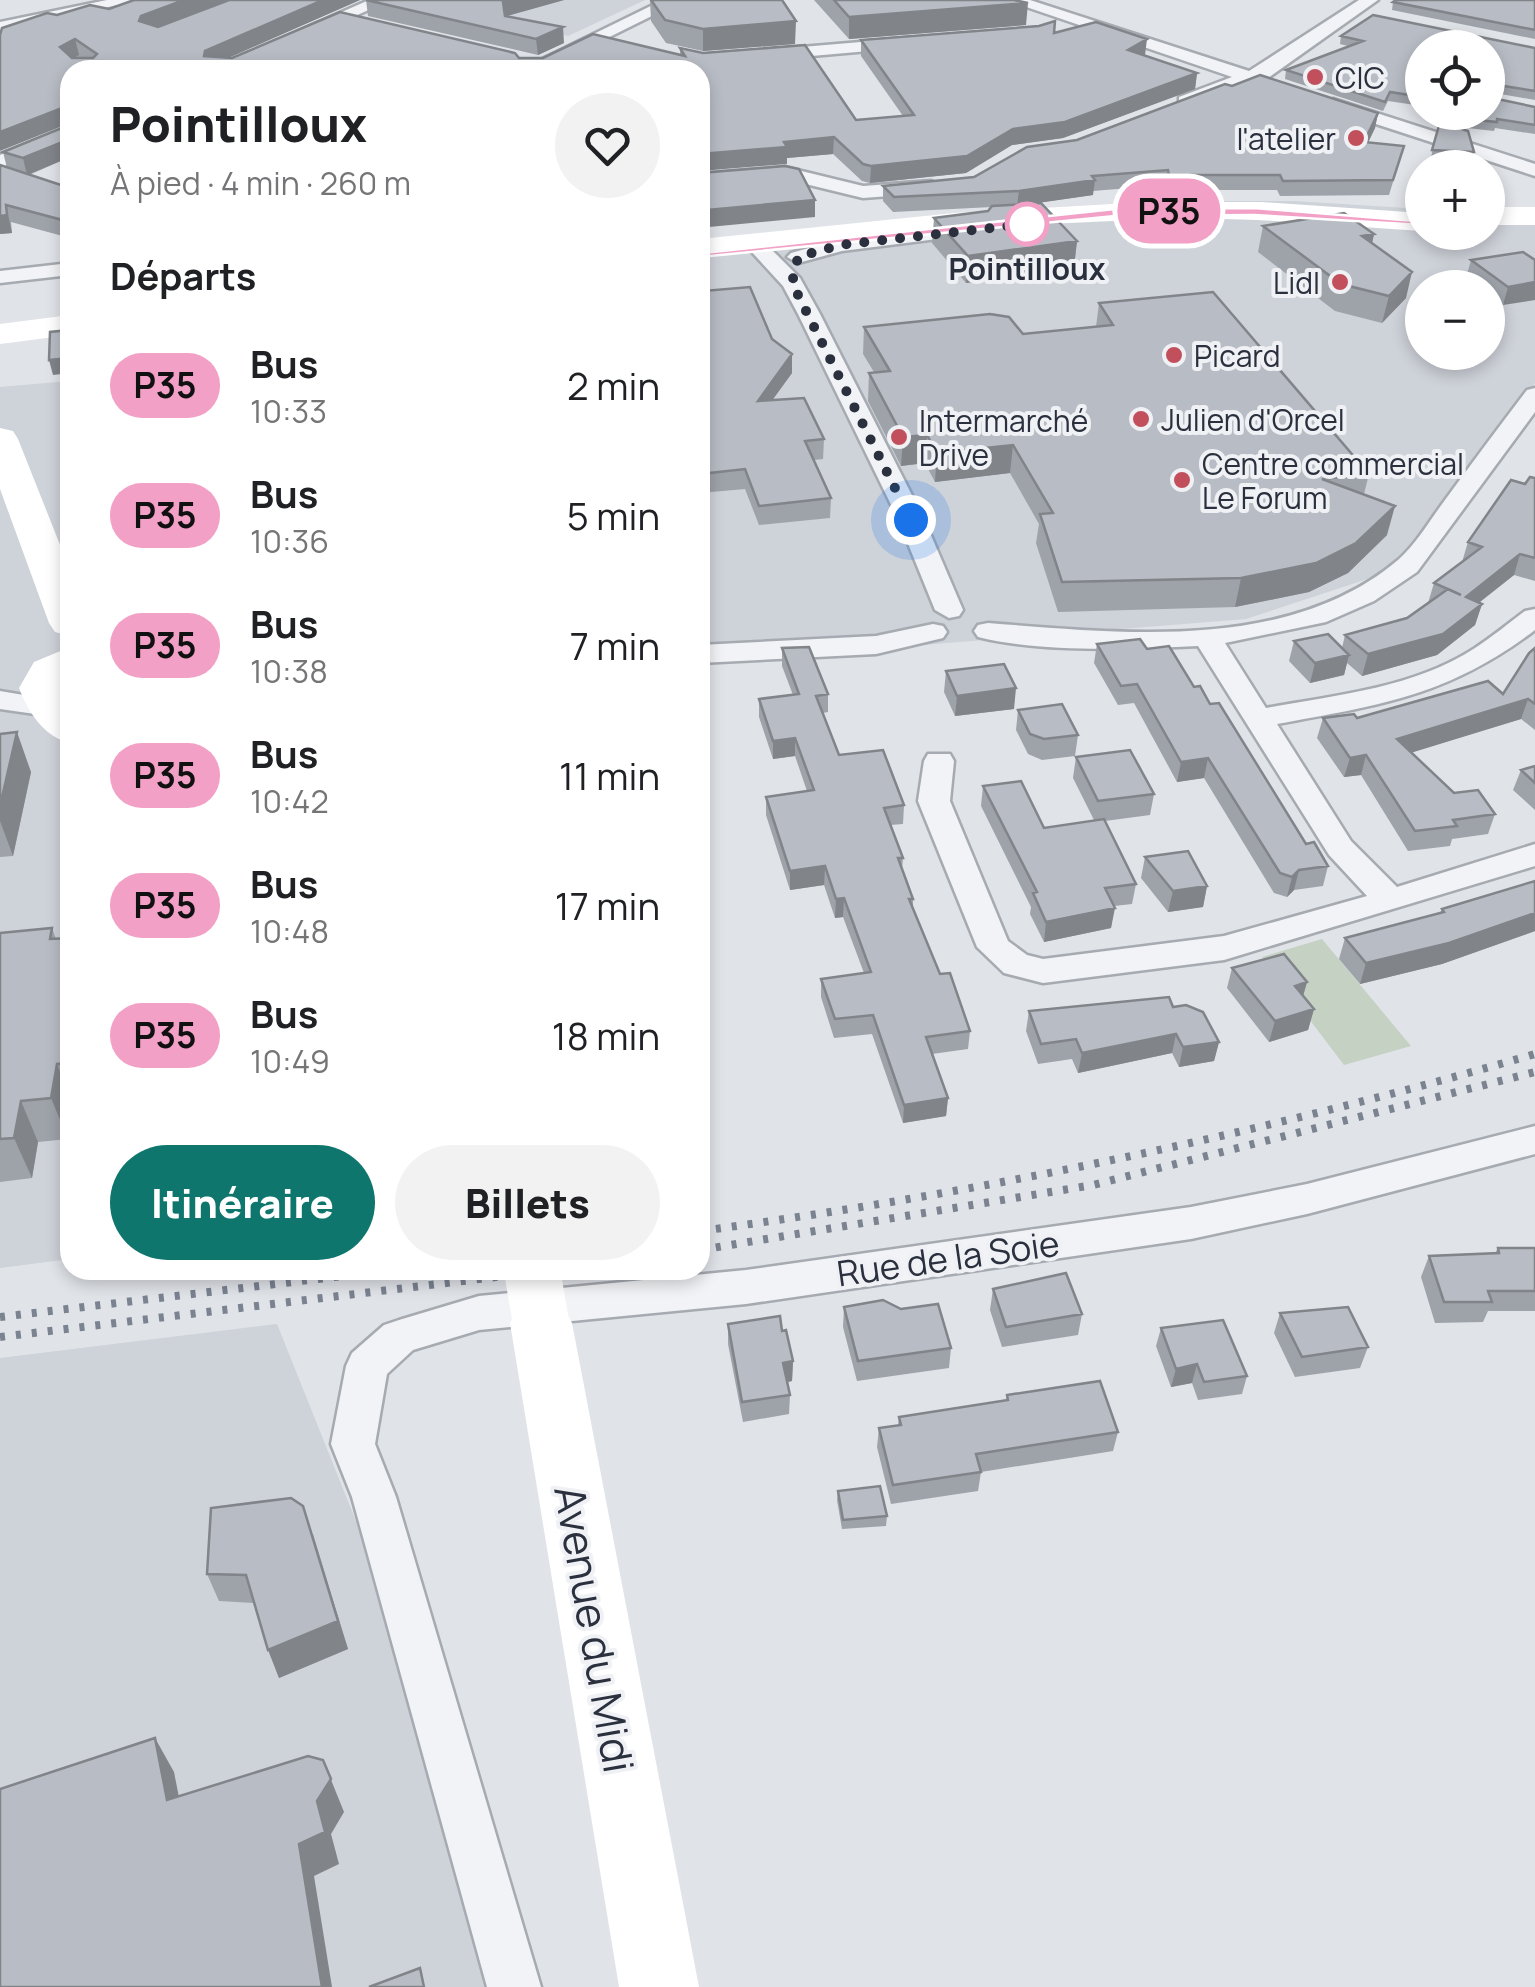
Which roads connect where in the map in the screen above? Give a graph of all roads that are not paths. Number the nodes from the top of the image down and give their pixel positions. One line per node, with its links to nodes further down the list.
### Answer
1 (131, 0): 9 (street)
2 (383, 0): 6 (street)
3 (676, 0): 11 (street)
4 (1014, 0): 7 (street)
5 (1365, 9): 17 (street)
6 (340, 18): 8 (street); 15 (street)
7 (1075, 20): 10 (street); 17 (street)
8 (370, 24)
9 (0, 26)
10 (1048, 29)
11 (598, 36): 13 (street); 16 (street)
12 (932, 41): 14 (street)
13 (633, 44)
14 (752, 56)
15 (242, 60)
16 (542, 60)
17 (1251, 78): 18 (street); 20 (street)
18 (1276, 86)
19 (1306, 95): 23 (street)
20 (1171, 106)
21 (60, 136): 22 (street)
22 (0, 162)
23 (1535, 170)
24 (710, 179): 25 (street)
25 (943, 186)
26 (1115, 212): 29 (main road); 32 (main road); 32 (main road)
27 (1505, 216): 28 (main road)
28 (1535, 216)
29 (1405, 218)
30 (1505, 225): 31 (main road)
31 (1535, 226)
32 (771, 247): 33 (main road); 36 (street); 36 (street)
33 (710, 250)
34 (60, 270): 35 (street)
35 (0, 277)
36 (792, 283): 44 (street)
37 (60, 327): 38 (main road)
38 (0, 334)
39 (1535, 395): 41 (street)
40 (0, 439): 47 (main road)
41 (1478, 472): 42 (street); 45 (street)
42 (1506, 480)
43 (1535, 617): 52 (street)
44 (941, 621): 45 (street); 46 (street)
45 (1206, 636): 52 (street)
46 (710, 653)
47 (60, 661)
48 (60, 668): 50 (street)
49 (60, 669): 51 (street)
50 (0, 682)
51 (0, 700)
52 (1255, 719): 55 (street)
53 (939, 761): 55 (street)
54 (1535, 855): 55 (street)
55 (1390, 901)
56 (1535, 1140): 58 (street, Rue de la Soie)
57 (537, 1296): 59 (main road, Avenue du Midi)
58 (514, 1987)
59 (659, 1987)

